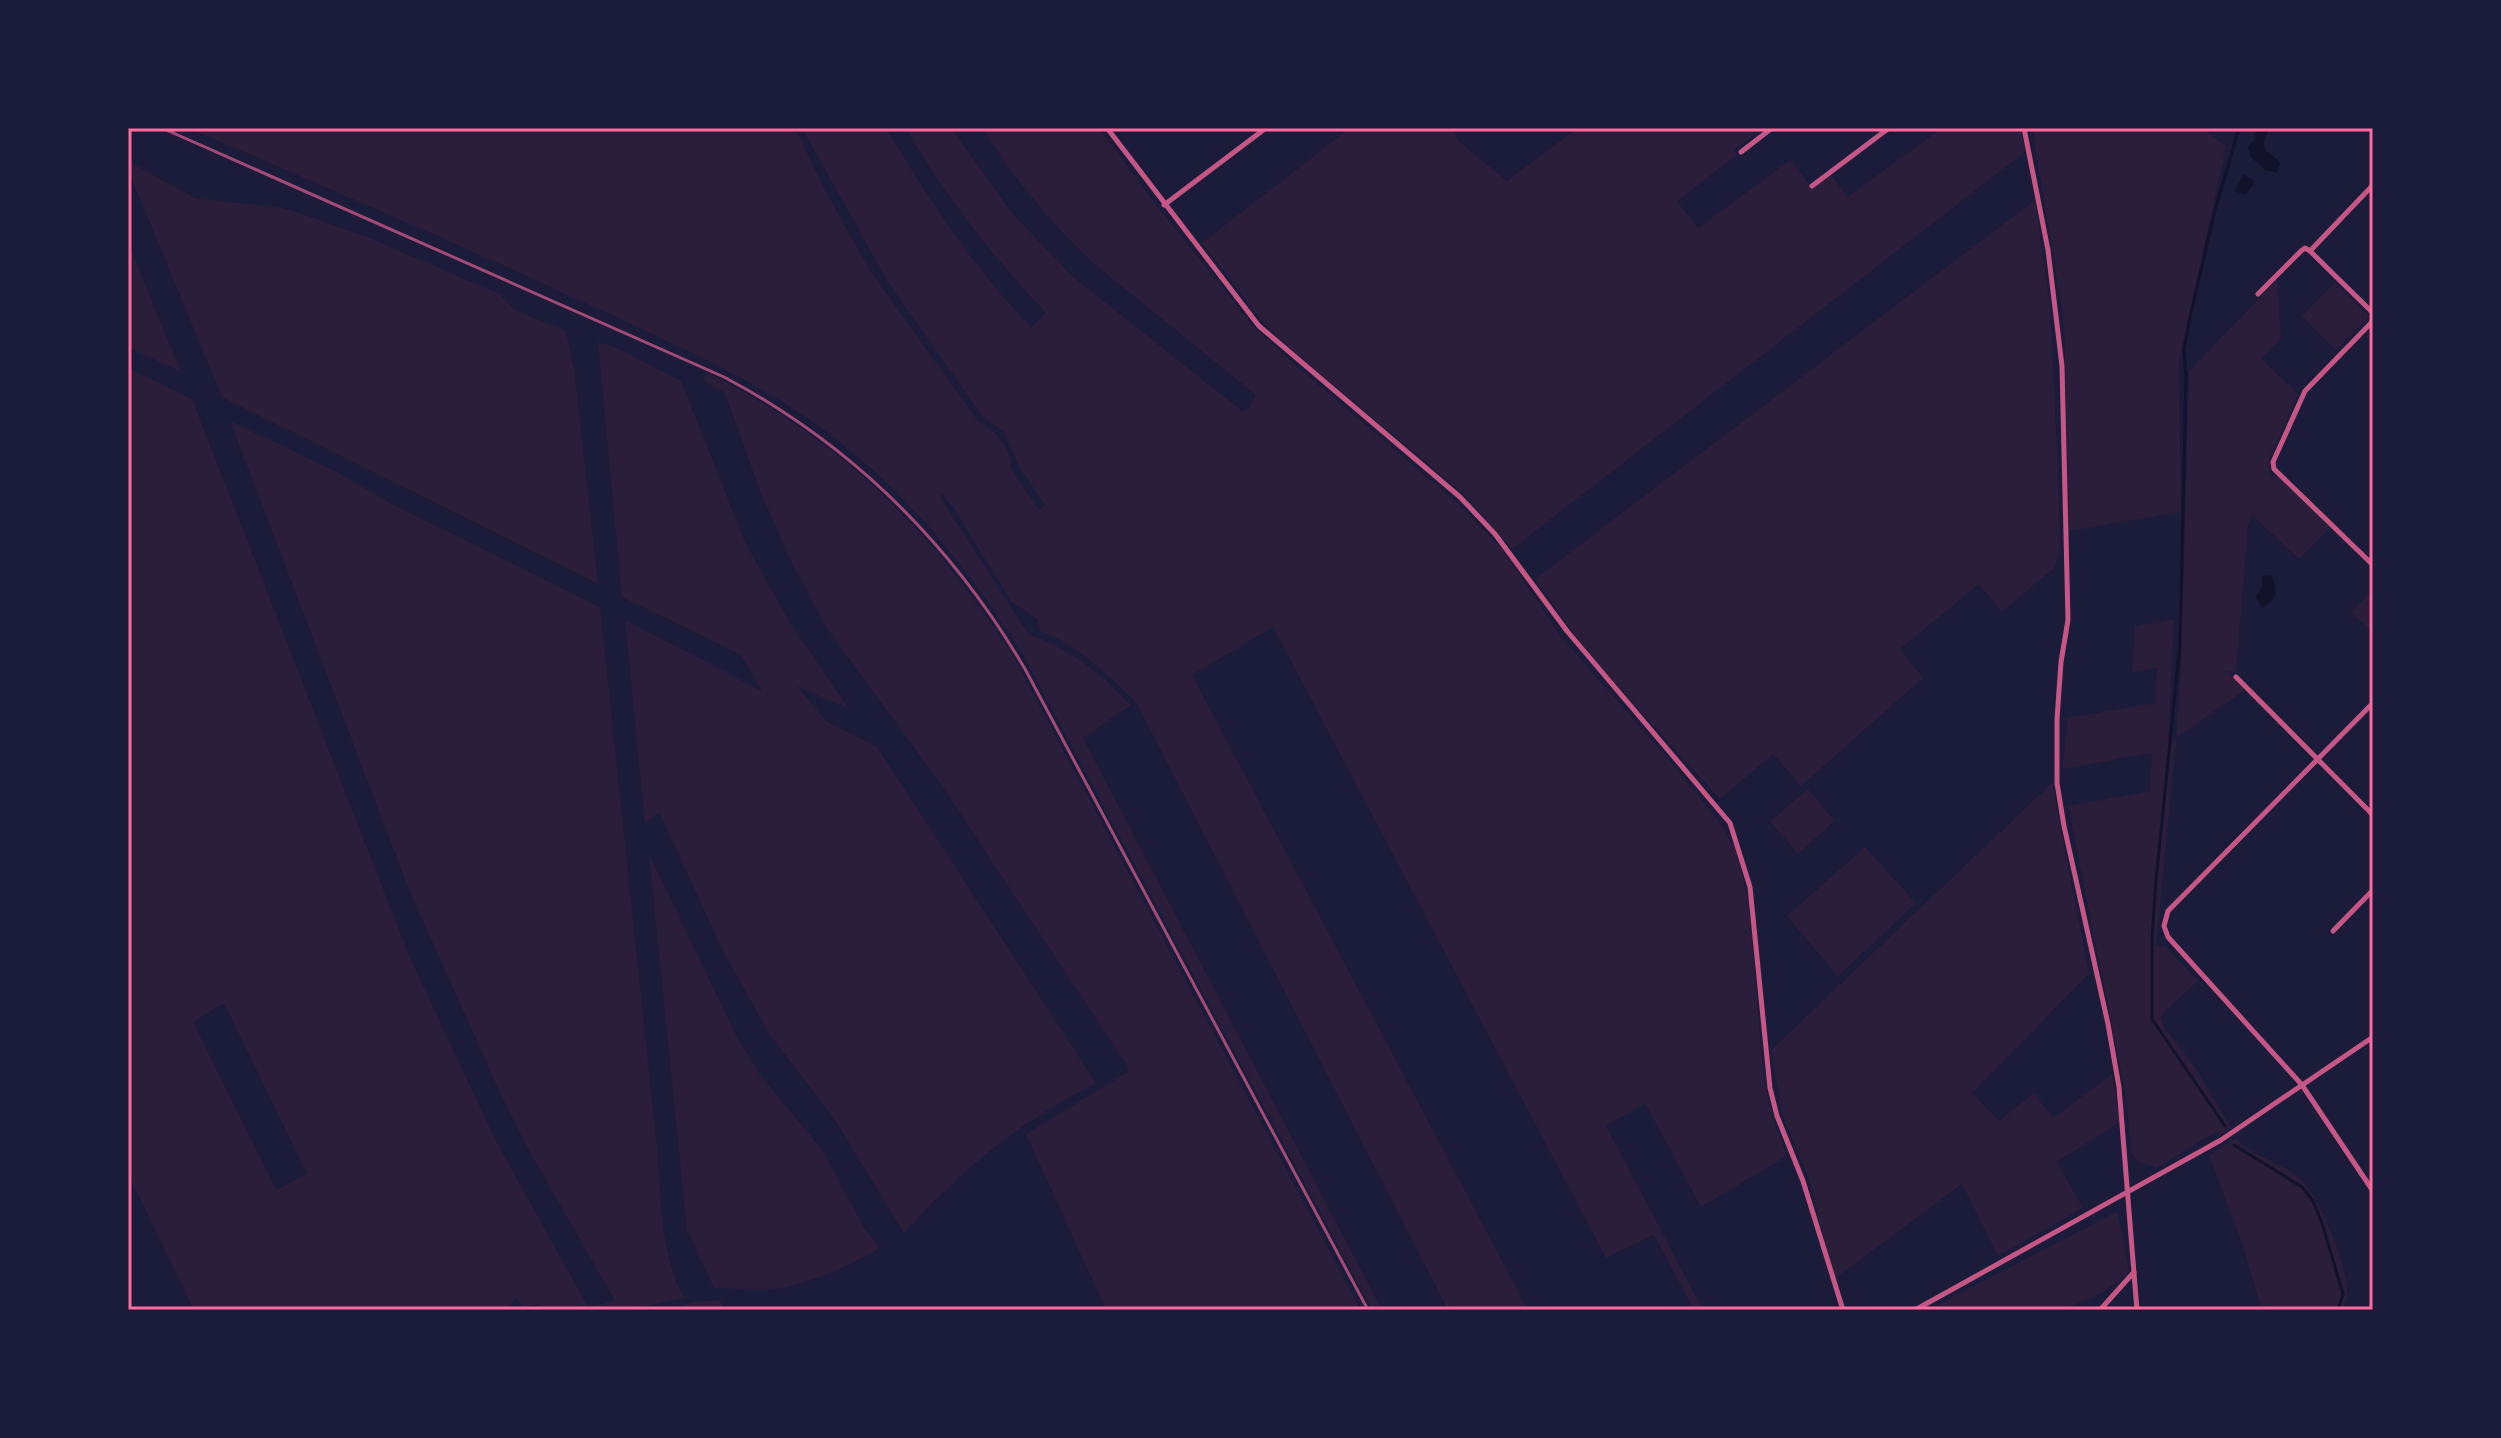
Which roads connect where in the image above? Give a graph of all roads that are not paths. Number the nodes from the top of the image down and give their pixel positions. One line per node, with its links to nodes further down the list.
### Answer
1 (1107, 128): 9 (street)
2 (1266, 128): 9 (street)
3 (1772, 128): 6 (street)
4 (1889, 128): 8 (street)
5 (2024, 128): 24 (street)
6 (1741, 152)
7 (2373, 185): 10 (street)
8 (1812, 186)
9 (1164, 205): 26 (street)
10 (2310, 251): 11 (street); 12 (street)
11 (2258, 294)
12 (2373, 313)
13 (2373, 321): 14 (street)
14 (2373, 565)
15 (2236, 677): 17 (street)
16 (2373, 703): 17 (street)
17 (2318, 759): 18 (street); 22 (street)
18 (2373, 815)
19 (2373, 890): 20 (street)
20 (2333, 931)
21 (2373, 1037): 22 (street)
22 (2302, 1085): 23 (street); 24 (street)
23 (2373, 1191)
24 (2126, 1193): 25 (street); 27 (street)
25 (2134, 1271): 28 (street); 29 (street)
26 (1843, 1310)
27 (1915, 1310)
28 (2100, 1310)
29 (2137, 1310)

